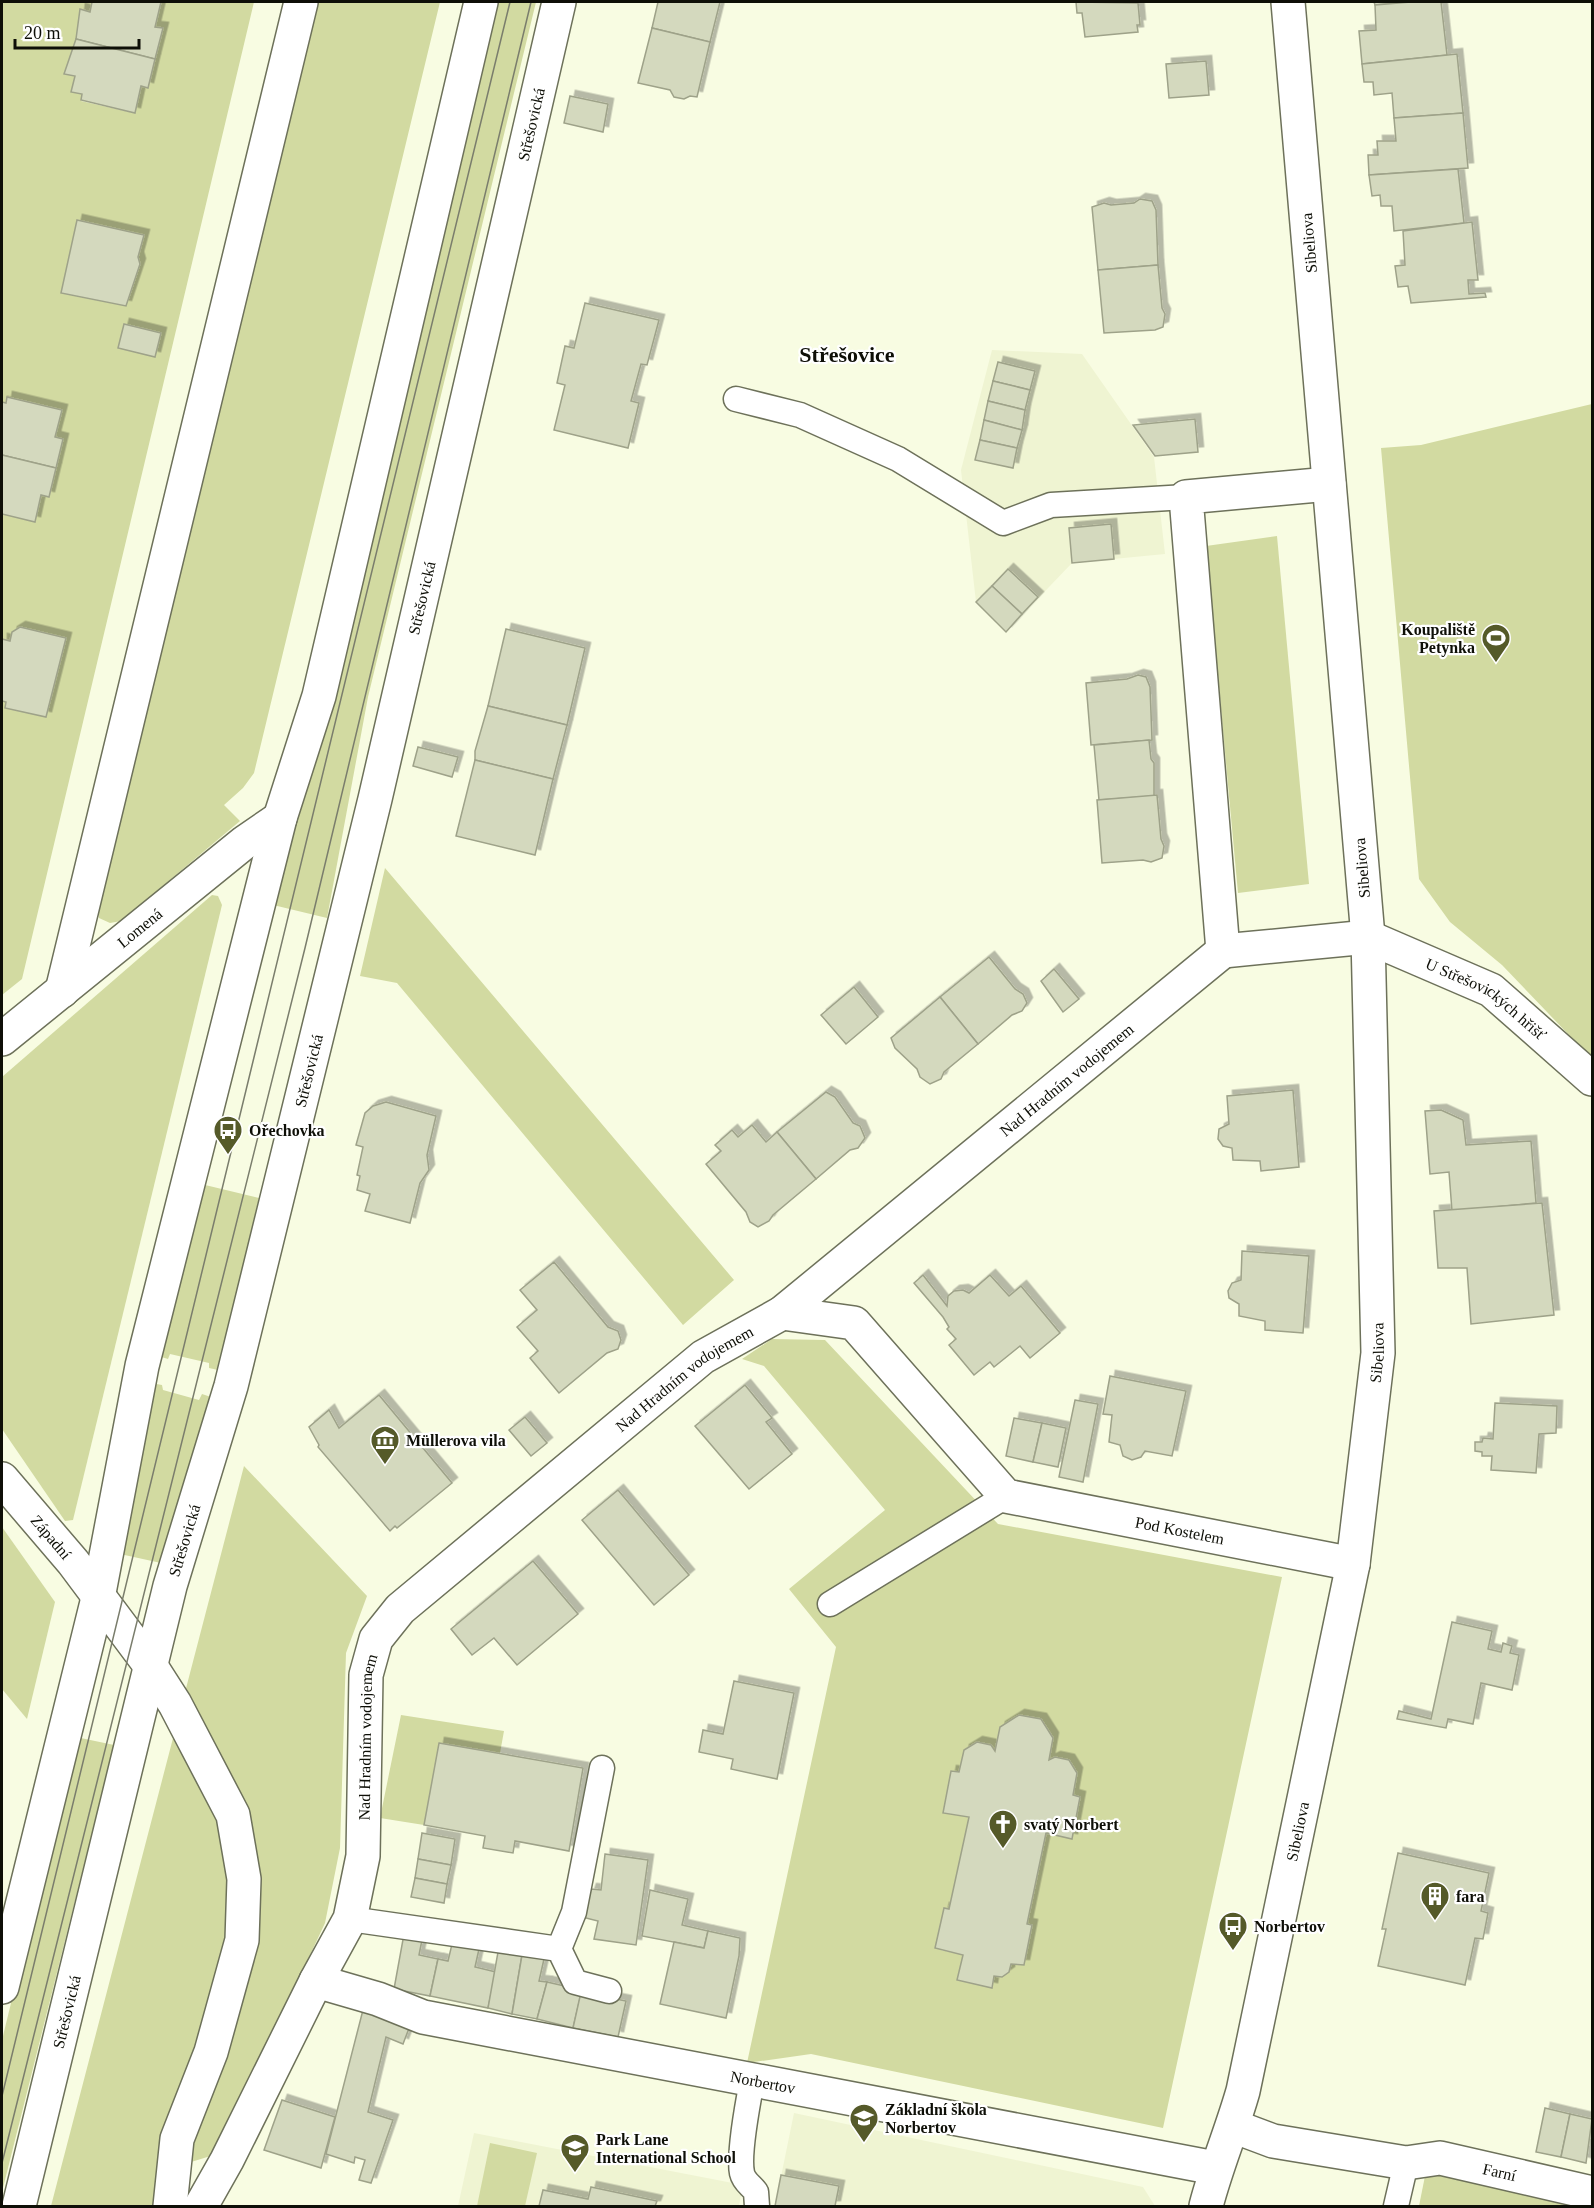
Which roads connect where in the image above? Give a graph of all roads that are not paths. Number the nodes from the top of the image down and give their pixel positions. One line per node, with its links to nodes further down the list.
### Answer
1 (301, 2): 11 (street)
2 (481, 2): 8 (street)
3 (559, 2): 20 (street, Střešovická)
4 (1288, 2): 6 (street, Sibeliova)
5 (736, 399): 7 (lane)
6 (1329, 484): 7 (street); 9 (street, Sibeliova)
7 (1186, 497): 10 (street)
8 (280, 818): 11 (street, Lomená); 18 (street)
9 (1368, 937): 10 (street); 13 (street, U Střešovických hřišť); 17 (street, Sibeliova)
10 (1223, 951): 14 (street, Nad Hradním vodojemem)
11 (62, 992): 12 (street, Lomená)
12 (2, 1039)
13 (1593, 1079)
14 (782, 1313): 16 (street); 22 (street, Nad Hradním vodojemem)
15 (2, 1479): 18 (street, Západní)
16 (1006, 1496): 17 (street, Pod Kostelem); 19 (lane)
17 (1353, 1564): 28 (street, Sibeliova)
18 (98, 1598): 20 (street, Západní); 25 (street)
19 (830, 1604)
20 (150, 1665): 32 (street, Střešovická); 33 (street)
21 (602, 1768): 23 (lane)
22 (350, 1920): 23 (lane); 24 (street, Nad Hradním vodojemem)
23 (559, 1949): 26 (lane)
24 (316, 1981): 27 (street, Norbertov); 34 (street, Nad Hradním vodojemem)
25 (2, 1987)
26 (609, 1991)
27 (753, 2082): 30 (street, Norbertov); 35 (lane)
28 (1233, 2126): 29 (street, Farní); 30 (street, Sibeliova)
29 (1406, 2163): 31 (street, Farní); 37 (lane)
30 (1215, 2168): 36 (street, Sibeliova)
31 (1593, 2193)
32 (19, 2206)
33 (170, 2206)
34 (201, 2206)
35 (757, 2206)
36 (1206, 2206)
37 (1396, 2206)

